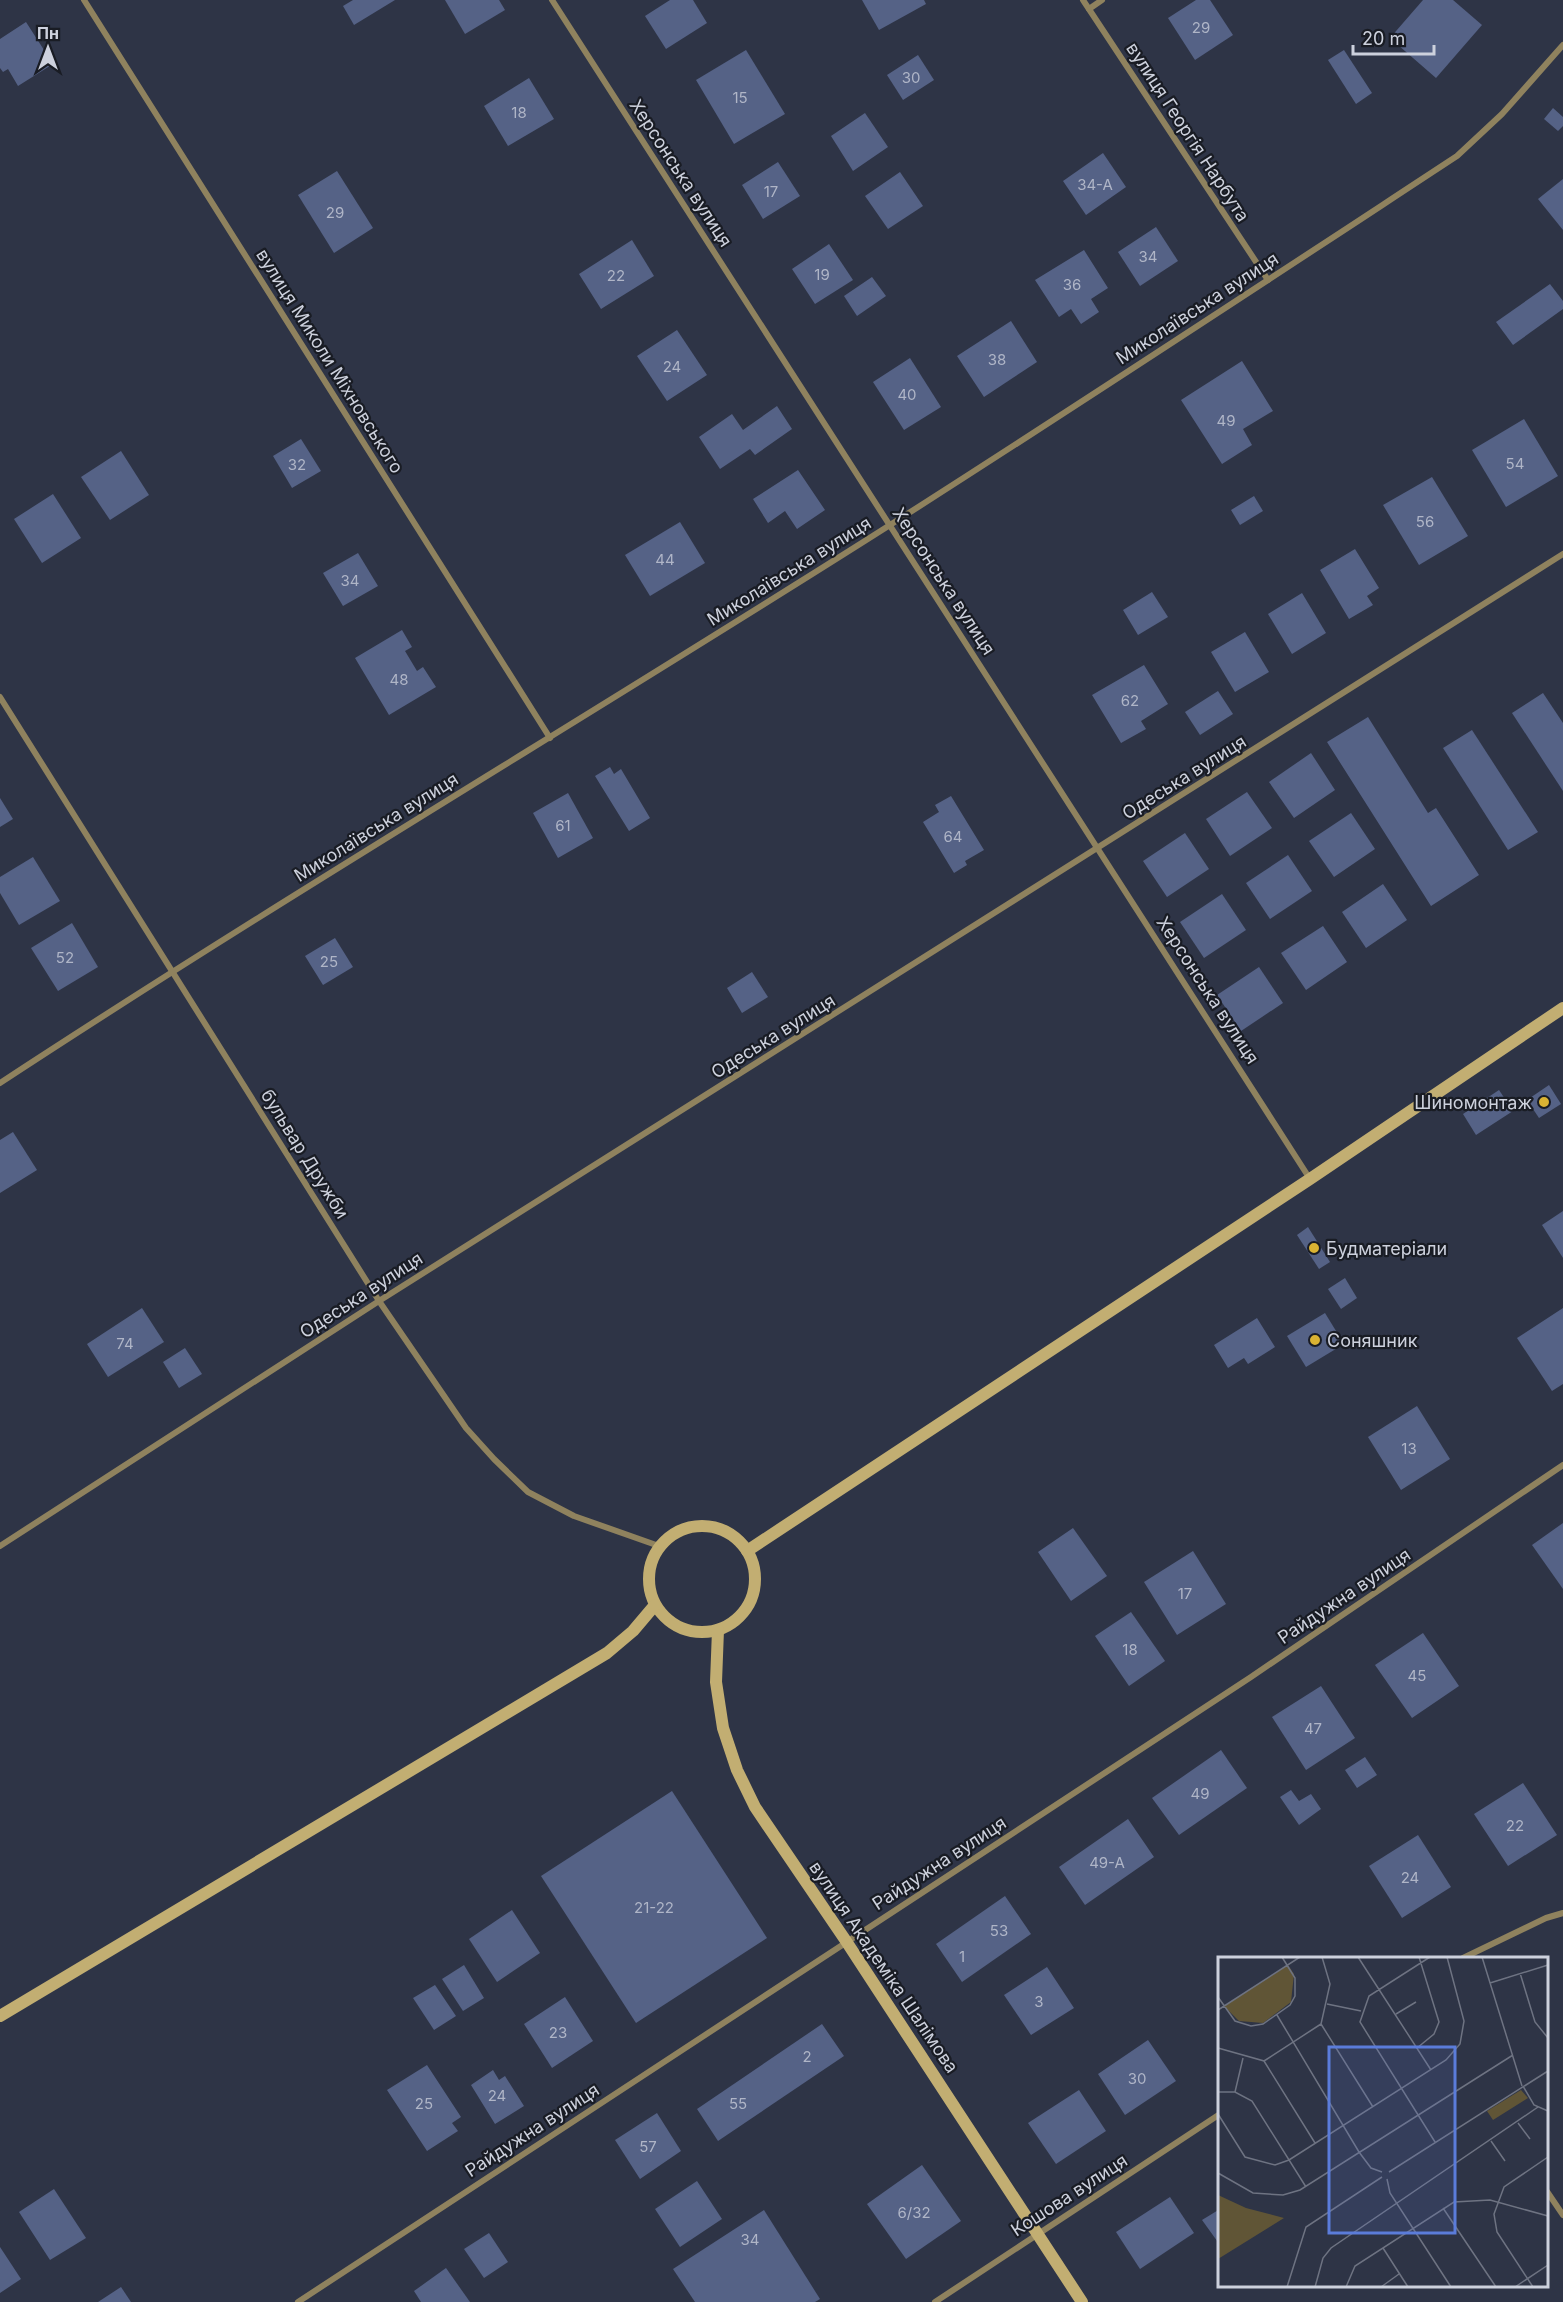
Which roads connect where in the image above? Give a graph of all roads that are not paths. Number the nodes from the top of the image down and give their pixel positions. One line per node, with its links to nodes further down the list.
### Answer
1 (84, 0): 11 (street, вулиця Миколи Міхновського)
2 (552, 0): 8 (street, Херсонська вулиця)
3 (1083, 0): 5 (street, вулиця Георгія Нарбута)
4 (1102, 0): 5 (street)
5 (1089, 9): 7 (street, вулиця Георгія Нарбута)
6 (1563, 45): 7 (street, Миколаївська вулиця)
7 (1268, 280): 8 (street, Миколаївська вулиця)
8 (890, 525): 11 (street, Миколаївська вулиця); 12 (street, Херсонська вулиця)
9 (1563, 554): 12 (street, Одеська вулиця)
10 (0, 697): 13 (street, бульвар Дружби)
11 (550, 738): 13 (street, Миколаївська вулиця)
12 (1099, 848): 16 (street, Херсонська вулиця); 17 (street, Одеська вулиця)
13 (172, 970): 15 (street, Миколаївська вулиця); 17 (street, бульвар Дружби)
14 (1563, 1008): 16 (main road)
15 (0, 1083)
16 (1310, 1179): 21 (main road)
17 (379, 1301): 19 (street, Одеська вулиця); 20 (street, бульвар Дружби)
18 (1563, 1465): 25 (street, Райдужна вулиця)
19 (0, 1546)
20 (659, 1546): 21 (main road); 22 (main road)
21 (747, 1551): 23 (main road)
22 (654, 1605): 23 (main road); 27 (main road)
23 (718, 1630): 25 (main road, вулиця Академіка Шалімова)
24 (1563, 1912): 26 (street)
25 (846, 1941): 31 (main road, вулиця Академіка Шалімова); 32 (street, Райдужна вулиця)
26 (1467, 1957)
27 (0, 2016)
28 (1218, 2115): 31 (street, Кошова вулиця)
29 (1548, 2193): 30 (street)
30 (1563, 2215)
31 (1038, 2233): 33 (street, Кошова вулиця); 34 (main road, вулиця Академіка Шалімова)
32 (298, 2302)
33 (935, 2302)
34 (1082, 2302)

